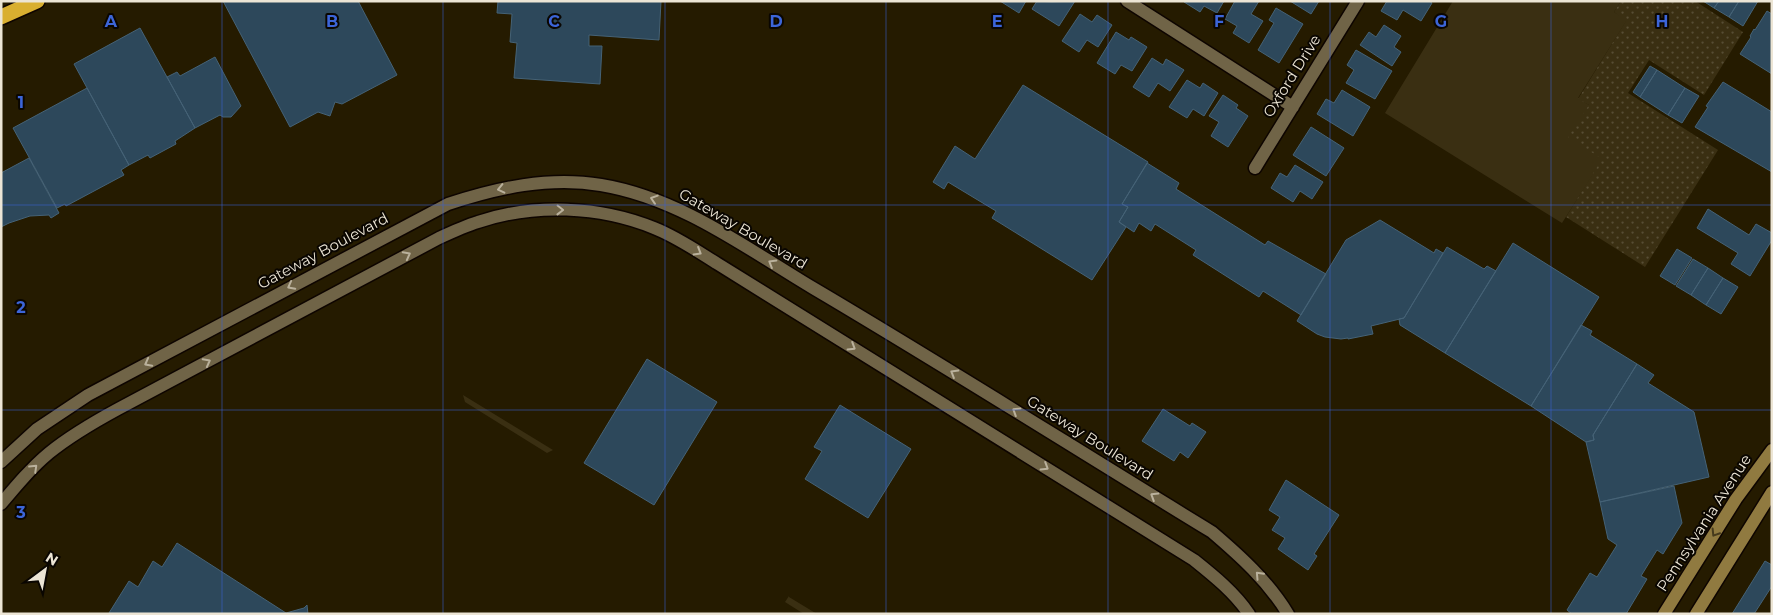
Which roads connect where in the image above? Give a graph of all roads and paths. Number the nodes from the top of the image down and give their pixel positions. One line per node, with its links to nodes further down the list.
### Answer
1 (37, 1): 4 (highway)
2 (1127, 1): 5 (street)
3 (1358, 1): 5 (street, Oxford Drive)
4 (1, 17)
5 (1293, 107): 6 (street, Oxford Drive)
6 (1255, 168)
7 (1772, 450): 11 (main road, Pennsylvania Avenue, one-way to 11)
8 (1, 462): 13 (street, Gateway Boulevard, one-way to 8)
9 (1772, 492): 14 (main road)
10 (1, 504): 12 (street, one-way to 12)
11 (1665, 613)
12 (1249, 614)
13 (1288, 614)
14 (1696, 614)

